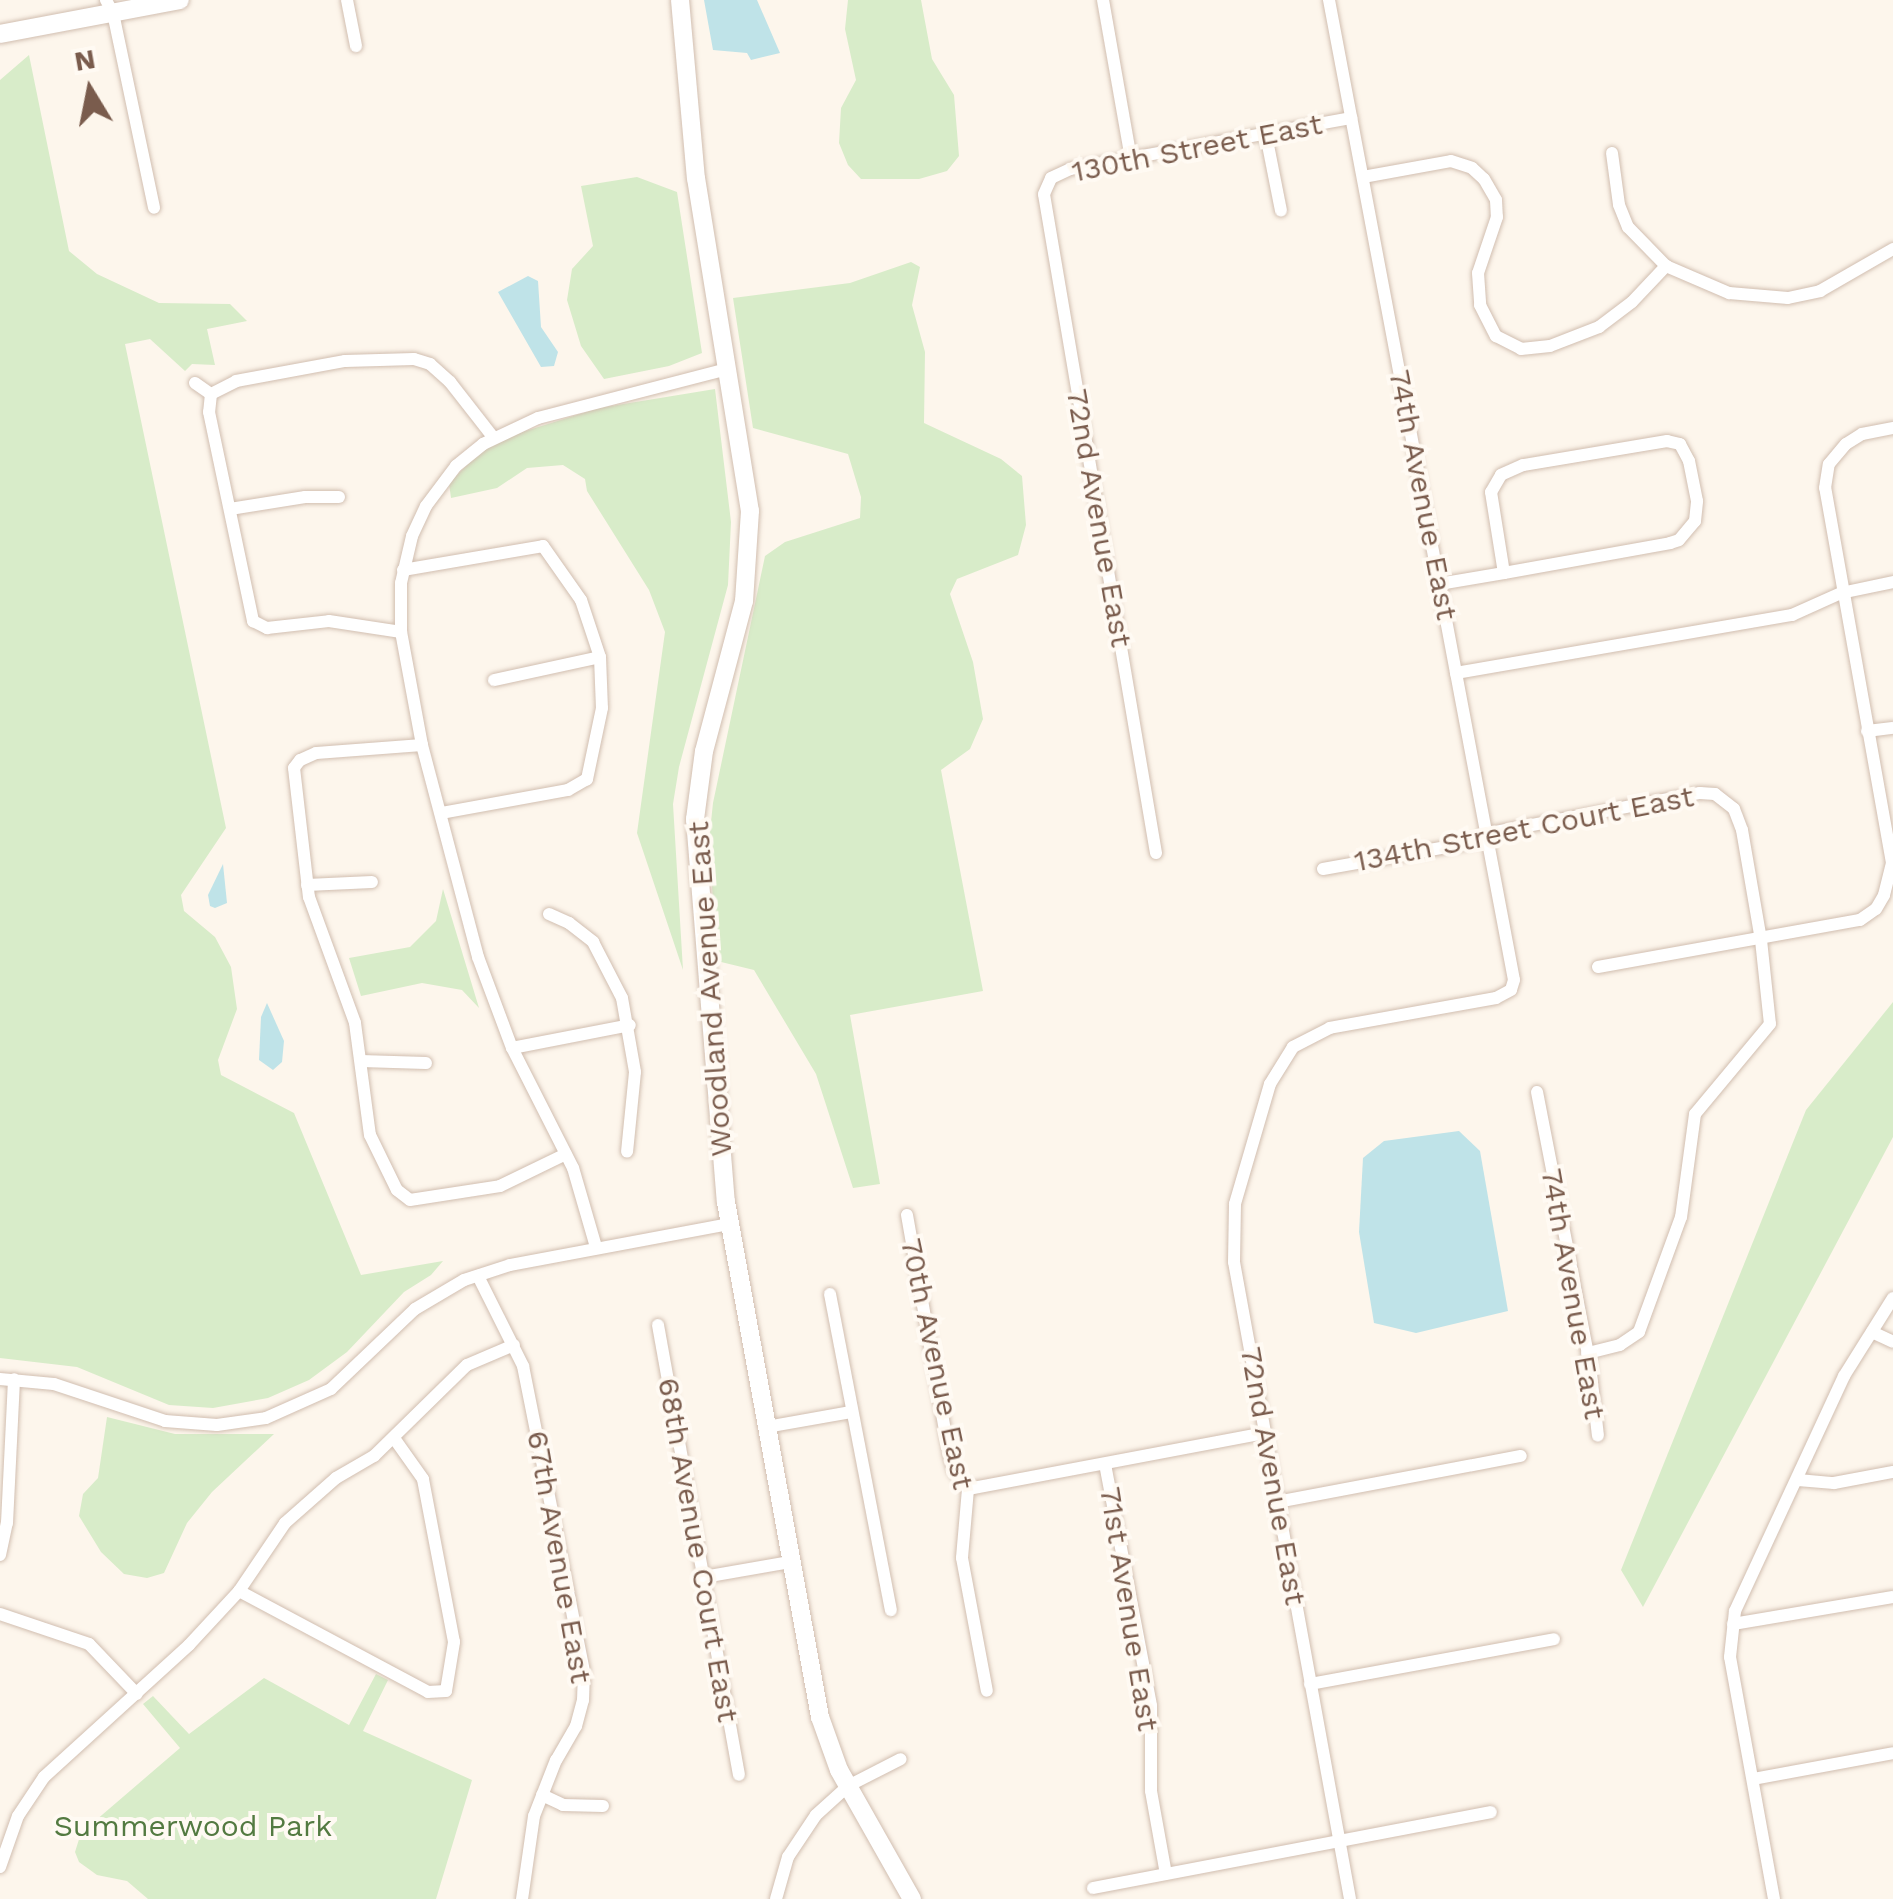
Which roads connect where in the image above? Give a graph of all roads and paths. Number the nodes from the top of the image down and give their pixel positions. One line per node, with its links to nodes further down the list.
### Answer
1 (180, 0): 6 (street)
2 (347, 0): 8 (street)
3 (680, 0): 19 (street, Woodland Avenue East)
4 (1102, 0): 12 (street)
5 (1329, 0): 9 (street, 74th Avenue East)
6 (109, 6): 7 (street); 15 (street)
7 (0, 34)
8 (356, 46)
9 (1350, 118): 10 (street, 130th Street East); 13 (street, 74th Avenue East)
10 (1266, 134): 12 (street, 130th Street East); 16 (street)
11 (1612, 153): 18 (street)
12 (1132, 158): 14 (street, 130th Street East)
13 (1363, 177): 18 (street); 29 (street, 74th Avenue East)
14 (1047, 184): 40 (street, 72nd Avenue East)
15 (154, 208)
16 (1280, 211)
17 (1893, 249): 18 (street)
18 (1666, 266)
19 (727, 369): 23 (street); 56 (street, Woodland Avenue East)
20 (195, 383): 21 (street)
21 (212, 394): 23 (street); 25 (street)
22 (1893, 428): 30 (street)
23 (493, 437): 26 (street)
24 (339, 497): 25 (street)
25 (230, 509): 31 (street)
26 (403, 570): 31 (street); 32 (street)
27 (1504, 573): 27 (street); 29 (street)
28 (1893, 582): 30 (street)
29 (1439, 584): 33 (street, 74th Avenue East)
30 (1841, 592): 33 (street); 36 (street)
31 (401, 632): 37 (street)
32 (600, 658): 34 (street); 38 (street)
33 (1456, 673): 39 (street, 74th Avenue East)
34 (494, 680)
35 (1893, 728): 36 (street)
36 (1867, 732): 45 (street)
37 (422, 745): 38 (street); 43 (street)
38 (441, 814): 48 (street)
39 (1485, 834): 41 (street, 134th Street Court East); 45 (street, 134th Street Court East); 49 (street, 74th Avenue East)
40 (1156, 854)
41 (1323, 869)
42 (372, 882): 43 (street)
43 (308, 885): 50 (street)
44 (549, 914): 47 (street)
45 (1761, 940): 46 (street); 65 (street)
46 (1598, 967)
47 (630, 1025): 48 (street); 53 (street)
48 (512, 1048): 54 (street)
49 (1283, 1058): 69 (street, 72nd Avenue East)
50 (361, 1061): 51 (street); 54 (street)
51 (426, 1064)
52 (1537, 1092): 65 (street, 74th Avenue East)
53 (627, 1152)
54 (566, 1154): 57 (street)
55 (906, 1215): 77 (street, 70th Avenue East)
56 (730, 1224): 57 (street); 68 (street, Woodland Avenue East)
57 (596, 1247): 58 (street)
58 (478, 1276): 64 (street, 67th Avenue East); 66 (street)
59 (830, 1294): 67 (street)
60 (1893, 1298): 62 (street)
61 (658, 1326): 81 (street, 68th Avenue Court East)
62 (1872, 1332): 63 (street); 76 (street)
63 (1893, 1342)
64 (514, 1345): 71 (street); 96 (street, 67th Avenue East)
65 (1588, 1353): 70 (street, 74th Avenue East)
66 (7, 1378): 74 (street)
67 (852, 1412): 68 (street); 84 (street)
68 (766, 1427): 80 (street, Woodland Avenue East)
69 (1263, 1433): 73 (street); 78 (street, 72nd Avenue East)
70 (1598, 1436)
71 (394, 1438): 82 (street); 82 (street)
72 (1520, 1456): 78 (street)
73 (1106, 1464): 77 (street); 101 (street, 71st Avenue East)
74 (5, 1471): 79 (street)
75 (1893, 1472): 76 (street)
76 (1798, 1480): 86 (street)
77 (968, 1489): 89 (street, 70th Avenue East)
78 (1277, 1502): 88 (street, 72nd Avenue East)
79 (0, 1555)
80 (790, 1562): 81 (street); 95 (street, Woodland Avenue East)
81 (704, 1577): 93 (street, 68th Avenue Court East)
82 (239, 1591): 90 (street)
83 (1893, 1596): 86 (street)
84 (891, 1610)
85 (0, 1614): 90 (street)
86 (1733, 1624): 94 (street)
87 (1554, 1639): 88 (street)
88 (1310, 1684): 99 (street, 72nd Avenue East)
89 (987, 1691)
90 (137, 1694): 100 (street)
91 (1893, 1753): 94 (street)
92 (901, 1759): 95 (street)
93 (739, 1775)
94 (1753, 1779): 107 (street)
95 (848, 1786): 104 (street); 105 (street, Woodland Avenue East)
96 (542, 1794): 97 (street); 103 (street, 67th Avenue East)
97 (603, 1806)
98 (1492, 1812): 99 (street)
99 (1339, 1842): 101 (street); 106 (street, 72nd Avenue East)
100 (0, 1867)
101 (1166, 1874): 102 (street)
102 (1093, 1888)
103 (522, 1899)
104 (776, 1899)
105 (912, 1899)
106 (1350, 1899)
107 (1774, 1899)

